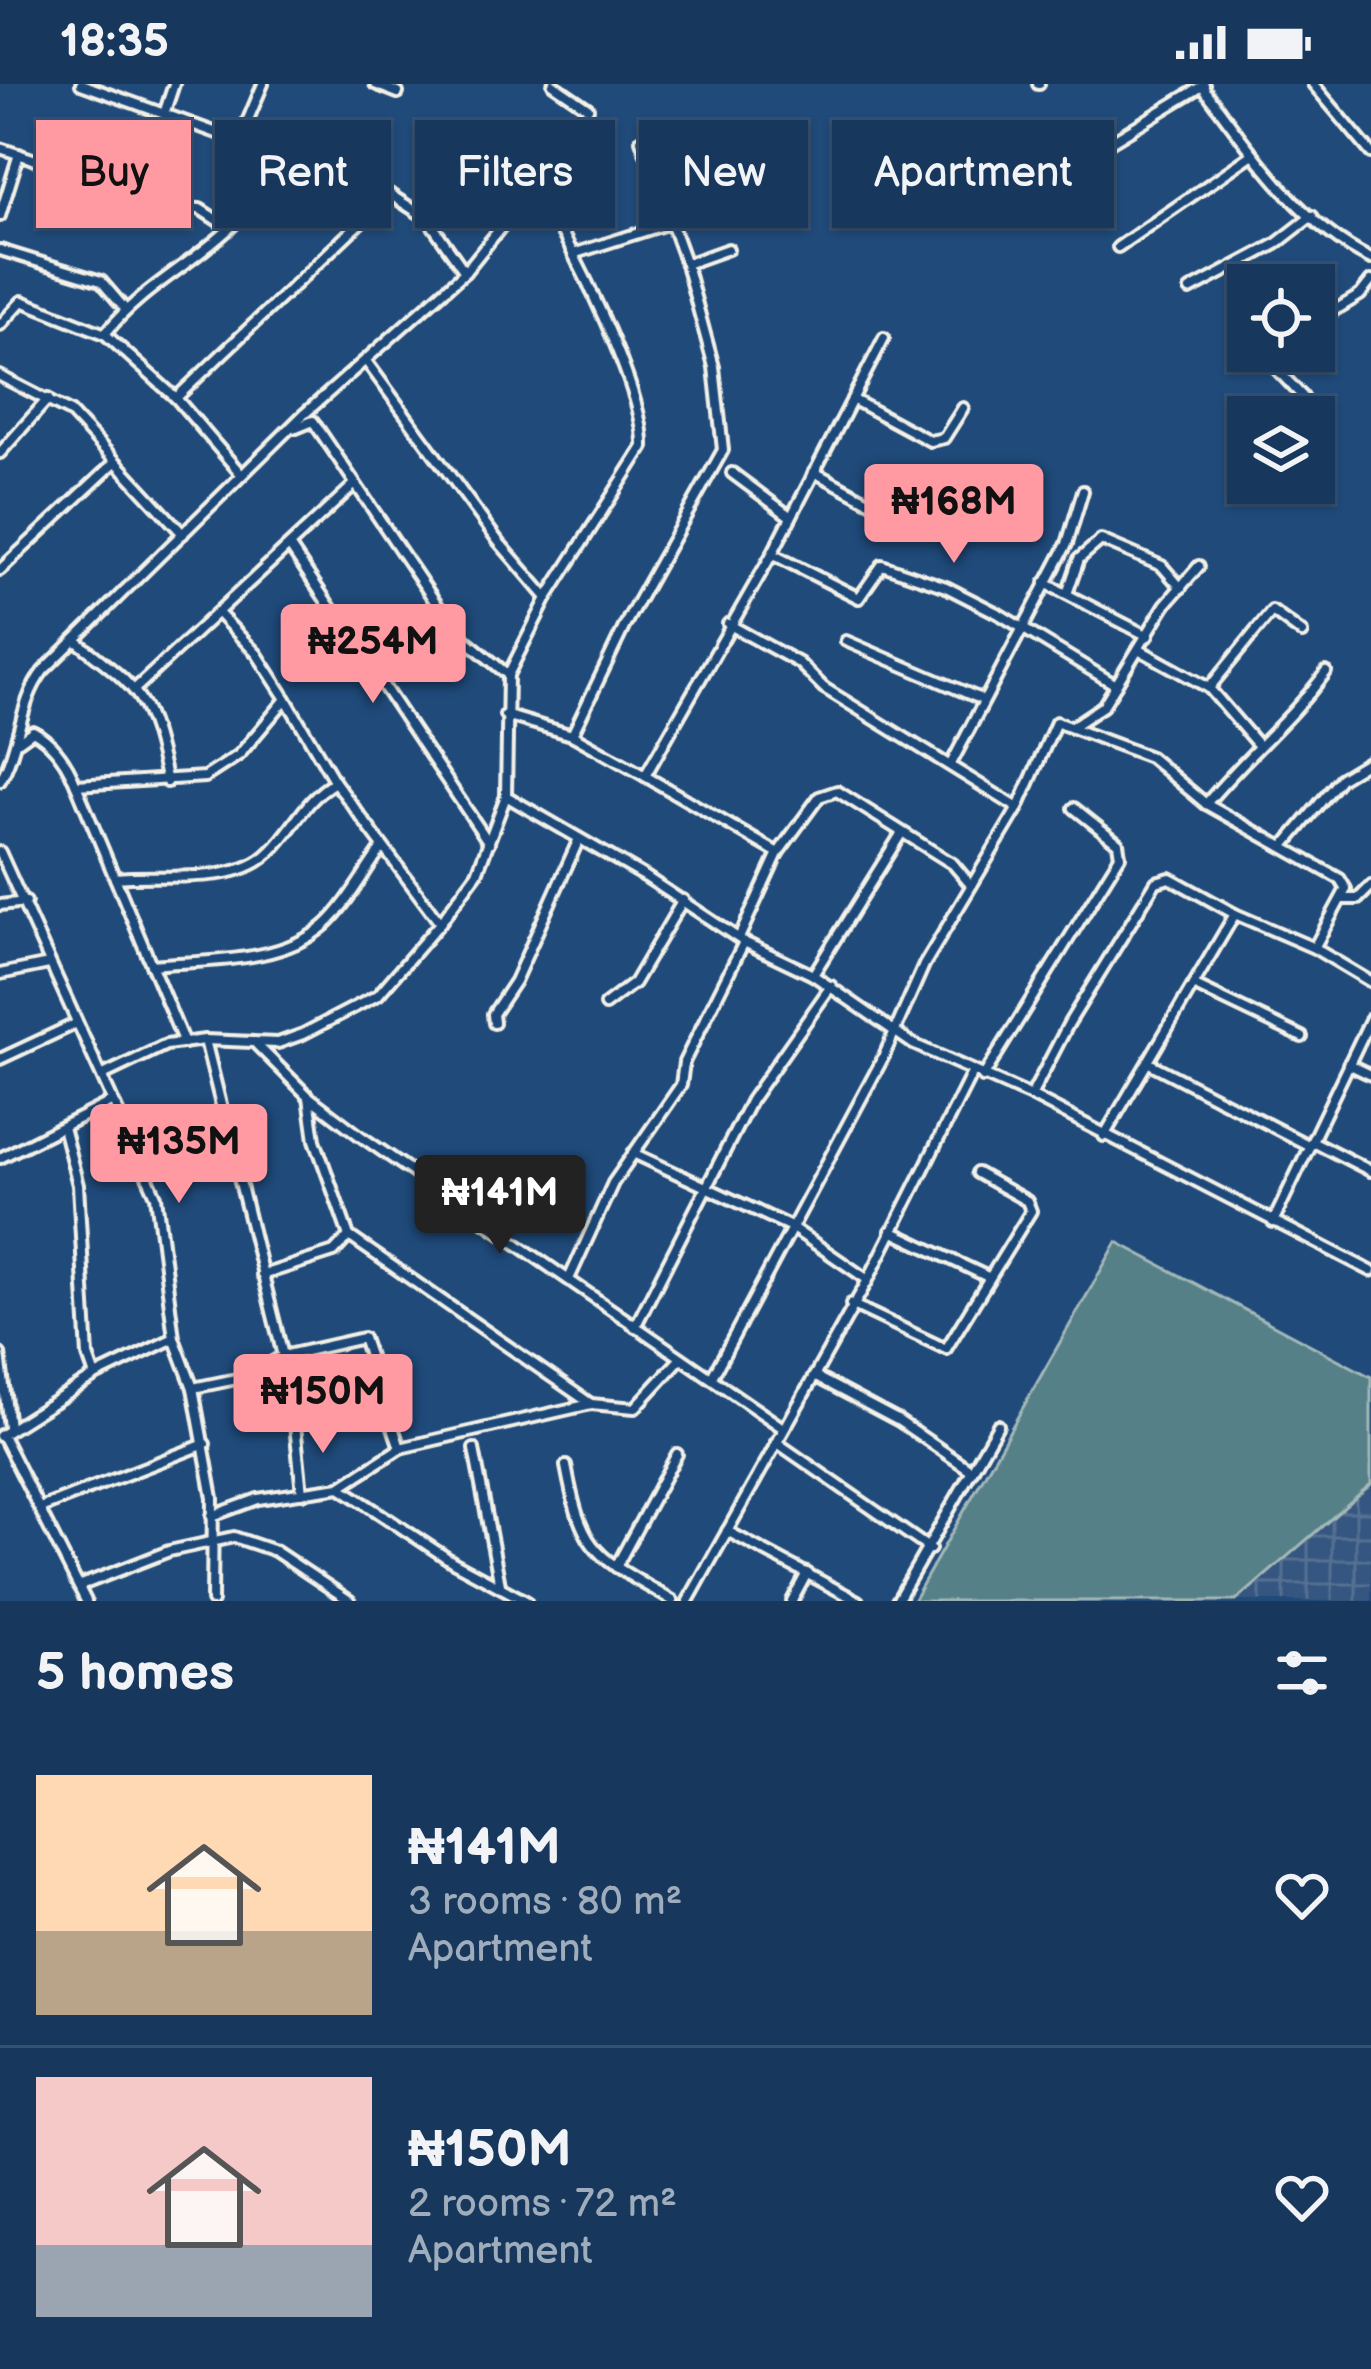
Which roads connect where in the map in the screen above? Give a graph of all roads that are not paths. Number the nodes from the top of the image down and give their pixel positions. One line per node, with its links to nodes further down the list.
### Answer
1 (81, 84): 10 (street)
2 (174, 84): 10 (street)
3 (263, 84): 11 (street)
4 (375, 84): 8 (street)
5 (553, 84): 9 (street)
6 (1313, 84): 15 (street)
7 (1204, 85): 13 (street); 17 (street)
8 (398, 93)
9 (588, 108)
10 (164, 114): 12 (street)
11 (248, 120)
12 (215, 132)
13 (1114, 140)
14 (0, 148): 16 (street)
15 (1371, 153)
16 (19, 154): 19 (street); 24 (street)
17 (1253, 154): 20 (street); 25 (street)
18 (391, 194): 31 (street)
19 (0, 216)
20 (1312, 216): 29 (street); 33 (street)
21 (355, 228): 43 (street)
22 (654, 228): 28 (street)
23 (672, 228): 30 (street)
24 (229, 229): 34 (street)
25 (1118, 247)
26 (0, 250): 34 (street)
27 (728, 250): 30 (street)
28 (576, 253): 31 (street); 65 (street)
29 (1371, 259)
30 (686, 264): 83 (street)
31 (465, 272): 39 (street)
32 (1371, 281): 35 (street)
33 (1190, 290)
34 (124, 309): 37 (street)
35 (1335, 311)
36 (0, 325): 37 (street)
37 (104, 334): 43 (street)
38 (884, 338): 45 (street)
39 (366, 361): 47 (street); 65 (street)
40 (1281, 372): 42 (street)
41 (0, 376): 44 (street)
42 (1303, 396)
43 (176, 398): 52 (street)
44 (49, 399): 48 (street); 49 (street)
45 (852, 400): 46 (street); 50 (street)
46 (963, 408)
47 (294, 429): 52 (street); 53 (street)
48 (0, 453)
49 (114, 463): 57 (street); 61 (street)
50 (814, 472): 55 (street); 56 (street)
51 (732, 473): 56 (street)
52 (241, 475): 57 (street)
53 (354, 485): 58 (street); 75 (street)
54 (1083, 491): 62 (street)
55 (891, 513)
56 (791, 517): 59 (street)
57 (183, 534): 71 (street)
58 (290, 547): 66 (street); 99 (street)
59 (772, 554): 67 (street); 68 (street)
60 (1199, 566): 63 (street)
61 (0, 570)
62 (1045, 583): 64 (street); 68 (street)
63 (1181, 588): 64 (street); 70 (street)
64 (1067, 594): 70 (street)
65 (547, 598): 75 (street)
66 (220, 615): 77 (street); 79 (street)
67 (728, 624): 87 (street); 88 (street)
68 (1018, 630): 76 (street); 80 (street)
69 (1302, 633): 78 (street)
70 (1148, 636): 73 (street)
71 (75, 640): 77 (street); 84 (street)
72 (846, 641): 80 (street)
73 (1140, 650): 76 (street); 78 (street)
74 (1326, 672): 85 (street)
75 (508, 675): 81 (street)
76 (1116, 685): 82 (street)
77 (136, 688): 90 (street)
78 (1209, 688): 85 (street)
79 (286, 699): 90 (street); 91 (street)
80 (983, 700): 87 (street)
81 (505, 715): 83 (street); 93 (street)
82 (1073, 725): 94 (street); 95 (street)
83 (572, 736): 88 (street)
84 (19, 741): 89 (street); 92 (street)
85 (1258, 745): 94 (street)
86 (1371, 760): 100 (street)
87 (951, 764): 95 (street)
88 (645, 776): 103 (street)
89 (0, 782)
90 (166, 782): 92 (street)
91 (335, 782): 101 (street); 104 (street)
92 (76, 784): 104 (street)
93 (506, 796): 98 (street); 99 (street)
94 (1206, 804): 100 (street)
95 (1018, 808): 105 (street)
96 (1074, 808): 137 (street)
97 (902, 834): 103 (street); 105 (street); 118 (street)
98 (579, 839): 108 (street); 124 (street)
99 (489, 843): 112 (street)
100 (1284, 846): 107 (street)
101 (382, 848): 112 (street); 116 (street)
102 (0, 851): 109 (street)
103 (778, 853): 113 (street)
104 (115, 878): 116 (street)
105 (970, 884): 126 (street)
106 (1371, 886): 107 (street)
107 (1342, 899): 114 (street)
108 (683, 900): 113 (street); 122 (street)
109 (26, 902): 110 (street); 115 (street)
110 (0, 905)
111 (1235, 914): 114 (street); 121 (street); 138 (street)
112 (440, 923): 130 (street)
113 (741, 940): 118 (street); 144 (street)
114 (1314, 948): 119 (street)
115 (49, 964): 117 (street); 125 (street)
116 (151, 965): 129 (street)
117 (0, 974)
118 (813, 975): 120 (street)
119 (1371, 982)
120 (831, 986): 126 (street); 148 (street)
121 (1193, 986): 127 (street); 132 (street)
122 (604, 1005)
123 (1371, 1018): 133 (street)
124 (494, 1023)
125 (75, 1024): 131 (street); 135 (street)
126 (896, 1033): 134 (street); 150 (street)
127 (1302, 1037)
128 (205, 1040): 129 (street); 130 (street); 154 (street)
129 (184, 1043): 135 (street)
130 (256, 1044): 139 (street)
131 (0, 1059)
132 (1149, 1063): 142 (street); 143 (street)
133 (1348, 1064): 136 (street); 143 (street)
134 (972, 1073): 137 (street); 151 (street)
135 (103, 1075): 140 (street)
136 (1371, 1075)
137 (983, 1077): 138 (street)
138 (1031, 1096): 142 (street)
139 (309, 1097): 152 (street); 156 (street)
140 (111, 1102): 141 (street); 160 (street)
141 (63, 1127): 145 (street); 164 (street)
142 (1104, 1136): 149 (street)
143 (1311, 1143): 146 (street); 149 (street)
144 (633, 1153): 148 (street); 156 (street)
145 (0, 1158)
146 (1371, 1171)
147 (977, 1173): 155 (street)
148 (709, 1187): 150 (street); 159 (street)
149 (1273, 1222): 153 (street)
150 (791, 1227): 157 (street); 166 (street)
151 (891, 1231): 155 (street); 157 (street)
152 (349, 1236): 154 (street); 168 (street)
153 (1371, 1271)
154 (262, 1274): 162 (street)
155 (988, 1277): 158 (street)
156 (568, 1280): 159 (street)
157 (868, 1280): 158 (street)
158 (850, 1304): 165 (street)
159 (634, 1327): 163 (street)
160 (174, 1338): 164 (street); 167 (street)
161 (0, 1354): 172 (street)
162 (284, 1356): 167 (street); 175 (street)
163 (681, 1358): 166 (street); 168 (street)
164 (94, 1376): 172 (street)
165 (814, 1376): 171 (street); 179 (street)
166 (712, 1377): 171 (street)
167 (193, 1388): 174 (street)
168 (591, 1404): 175 (street)
169 (998, 1424): 179 (street)
170 (296, 1425): 181 (street)
171 (783, 1428): 173 (street)
172 (4, 1433): 182 (street)
173 (776, 1442): 184 (street); 186 (street)
174 (205, 1444): 182 (street); 183 (street)
175 (400, 1448): 180 (street)
176 (474, 1449): 190 (street)
177 (677, 1454): 187 (street)
178 (566, 1466): 187 (street)
179 (972, 1471): 186 (street)
180 (340, 1487): 181 (street); 190 (street)
181 (302, 1493): 183 (street)
182 (40, 1508): 189 (street)
183 (212, 1516): 185 (street)
184 (727, 1531): 188 (street); 196 (street)
185 (214, 1545): 189 (street); 192 (street); 193 (street)
186 (930, 1549): 199 (street)
187 (616, 1567): 195 (street)
188 (807, 1573): 197 (street); 198 (street)
189 (79, 1586): 191 (street)
190 (500, 1586): 194 (street)
191 (86, 1601)
192 (212, 1601)
193 (350, 1601)
194 (526, 1601)
195 (673, 1601)
196 (688, 1601)
197 (792, 1601)
198 (858, 1601)
199 (897, 1601)

